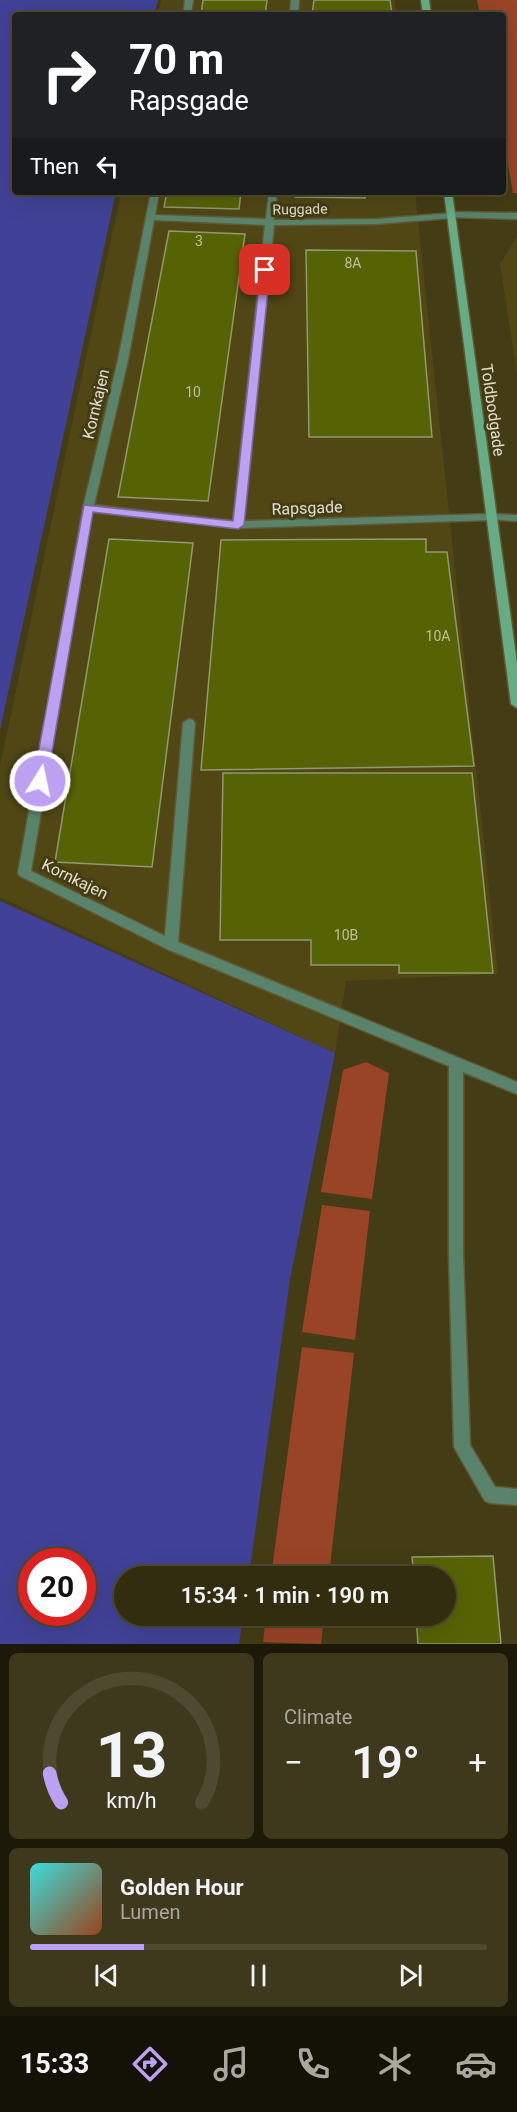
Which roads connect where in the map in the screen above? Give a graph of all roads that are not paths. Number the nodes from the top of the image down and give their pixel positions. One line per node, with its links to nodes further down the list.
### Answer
1 (154, 195): 6 (street, Kornkajen)
2 (273, 195): 7 (street)
3 (448, 195): 4 (street, Toldbodgade)
4 (451, 215): 5 (street, Ruggade); 7 (street, Ruggade); 9 (street, Toldbodgade)
5 (517, 216)
6 (150, 217): 7 (street, Ruggade); 8 (street, Kornkajen)
7 (270, 223): 11 (street)
8 (88, 508): 11 (street, Rapsgade); 14 (street, Kornkajen)
9 (491, 518): 10 (street, Rapsgade); 11 (street, Rapsgade); 12 (street, Toldbodgade)
10 (517, 518)
11 (238, 525)
12 (517, 704)
13 (189, 723): 14 (street)
14 (171, 945): 15 (street, Kornkajen)
15 (456, 1063): 16 (street, Kornkajen); 17 (street)
16 (517, 1088)
17 (517, 1497)

